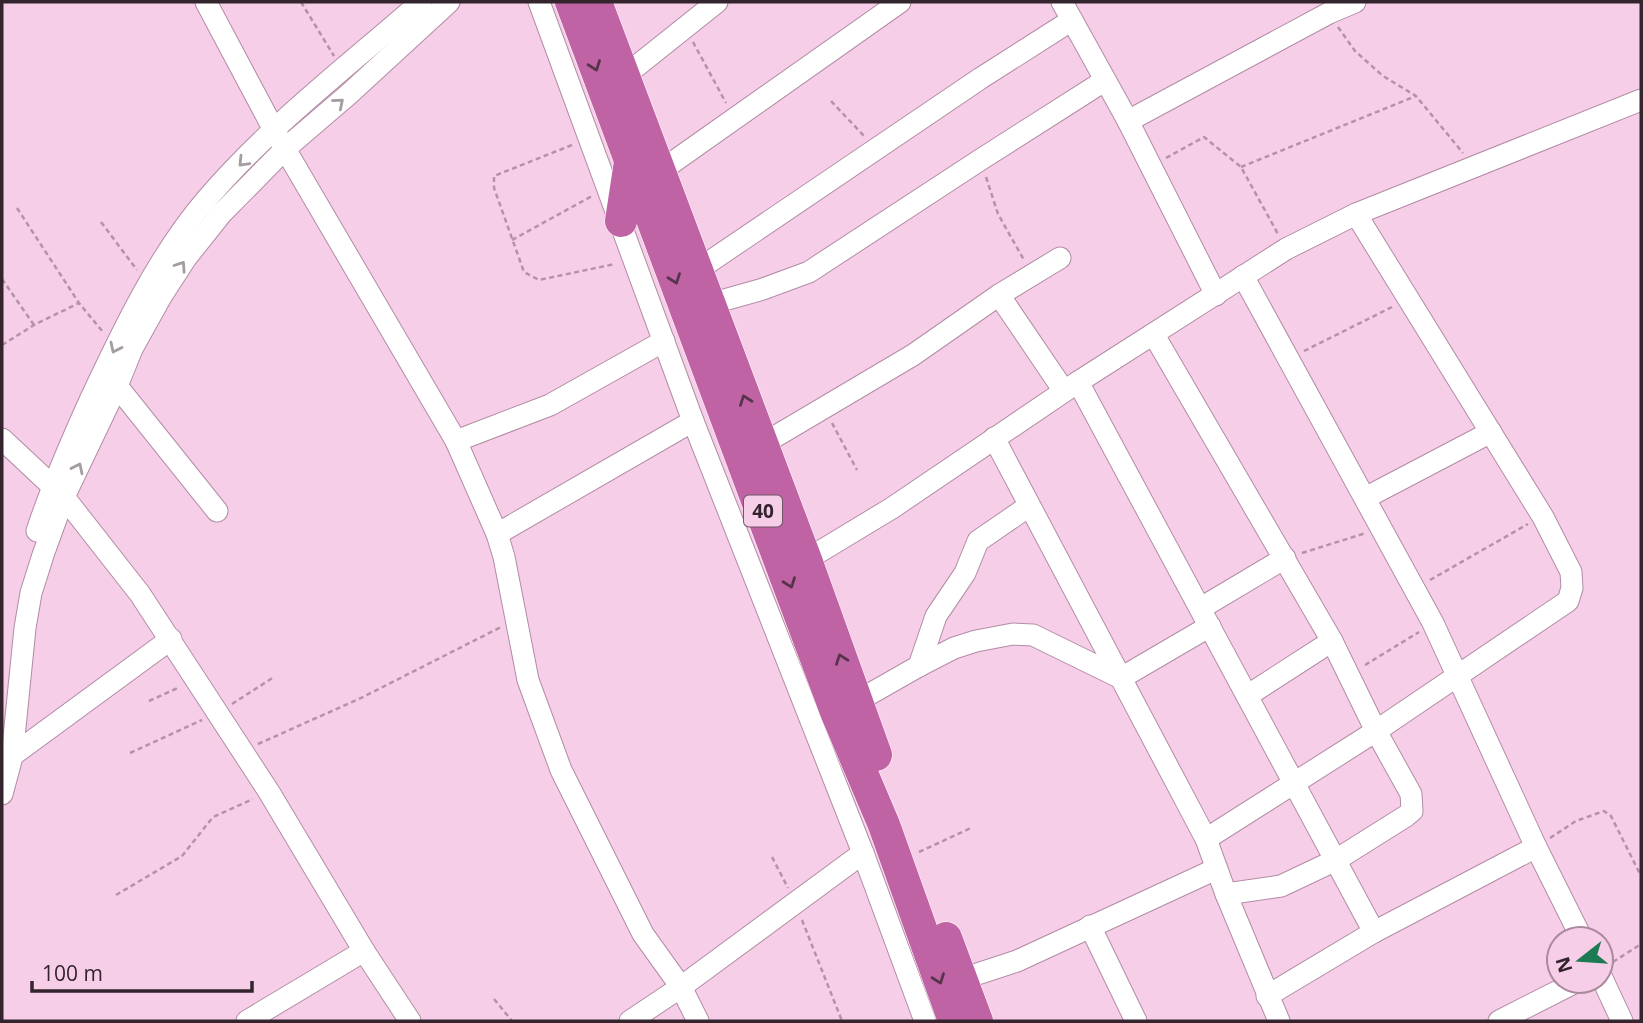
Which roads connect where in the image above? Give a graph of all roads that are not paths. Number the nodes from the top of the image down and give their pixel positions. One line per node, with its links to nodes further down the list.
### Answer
1 (206, 2): 15 (street)
2 (421, 2): 15 (street)
3 (449, 2): 15 (street, one-way to 3)
4 (539, 2): 19 (street)
5 (571, 2): 16 (highway, 40, one-way to 16)
6 (596, 2): 11 (highway, 40)
7 (717, 2): 11 (street)
8 (900, 2): 17 (street)
9 (1354, 2): 14 (street)
10 (1067, 11): 12 (street); 21 (street)
11 (623, 77): 17 (highway, 40)
12 (1104, 81): 14 (street); 25 (street)
13 (1641, 100): 18 (street)
14 (1128, 121): 24 (street)
15 (280, 139): 28 (street, one-way to 15); 28 (street, one-way to 28); 34 (street)
16 (630, 161): 19 (highway); 25 (highway, 40, one-way to 25)
17 (659, 172): 21 (highway, 40)
18 (1356, 214): 22 (street); 31 (street)
19 (621, 221): 27 (street)
20 (1060, 258): 23 (street)
21 (696, 271): 25 (highway, 40)
22 (1243, 275): 24 (street); 37 (street)
23 (999, 295): 29 (street); 35 (street)
24 (1216, 295): 26 (street)
25 (698, 307): 35 (highway, 40, one-way to 25); 40 (highway, 40)
26 (1154, 335): 29 (street); 43 (street)
27 (664, 341): 30 (street); 34 (street)
28 (110, 381): 36 (street); 39 (street)
29 (1071, 386): 32 (street); 45 (street)
30 (693, 421): 41 (street); 42 (street)
31 (1491, 432): 37 (street); 49 (street)
32 (994, 438): 38 (street); 44 (street)
33 (2, 439): 36 (street)
34 (456, 441): 41 (street)
35 (761, 445): 44 (highway, 40)
36 (57, 491): 46 (street); 53 (street); 55 (street)
37 (1367, 497): 49 (street)
38 (1029, 506): 48 (street); 50 (street)
39 (217, 511)
40 (771, 531): 42 (street); 52 (highway, 40, one-way to 52)
41 (497, 534): 69 (street)
42 (741, 544): 60 (street)
43 (1285, 558): 45 (street); 47 (street)
44 (806, 560): 52 (highway, 40, one-way to 44)
45 (1206, 617): 50 (street); 51 (street)
46 (171, 639): 55 (street); 67 (street)
47 (1332, 641): 51 (street); 54 (street)
48 (919, 666): 50 (street); 52 (street)
49 (1457, 677): 54 (street); 59 (street)
50 (1121, 678): 58 (street)
51 (1247, 696): 56 (street)
52 (847, 707): 68 (highway, 40); 78 (highway, 40, one-way to 78)
53 (2, 710)
54 (1376, 731): 56 (street); 61 (street)
55 (7, 760): 57 (street)
56 (1295, 783): 58 (street); 61 (street)
57 (2, 794)
58 (1206, 839): 62 (street)
59 (1536, 847): 64 (street); 66 (street)
60 (863, 853): 69 (street); 77 (street)
61 (1336, 860): 63 (street); 66 (street)
62 (1216, 869): 63 (street); 65 (street)
63 (1226, 894): 72 (street)
64 (1575, 925)
65 (1090, 926): 68 (street); 80 (street)
66 (1374, 932): 72 (street)
67 (364, 951): 73 (street); 74 (street)
68 (962, 979): 79 (highway, 40)
69 (681, 987): 75 (street); 76 (street)
70 (1550, 995): 82 (street)
71 (1614, 995): 83 (street)
72 (1267, 996): 81 (street)
73 (247, 1021)
74 (410, 1021)
75 (629, 1021)
76 (698, 1021)
77 (925, 1021)
78 (954, 1021)
79 (977, 1021)
80 (1136, 1021)
81 (1279, 1021)
82 (1499, 1021)
83 (1622, 1021)

